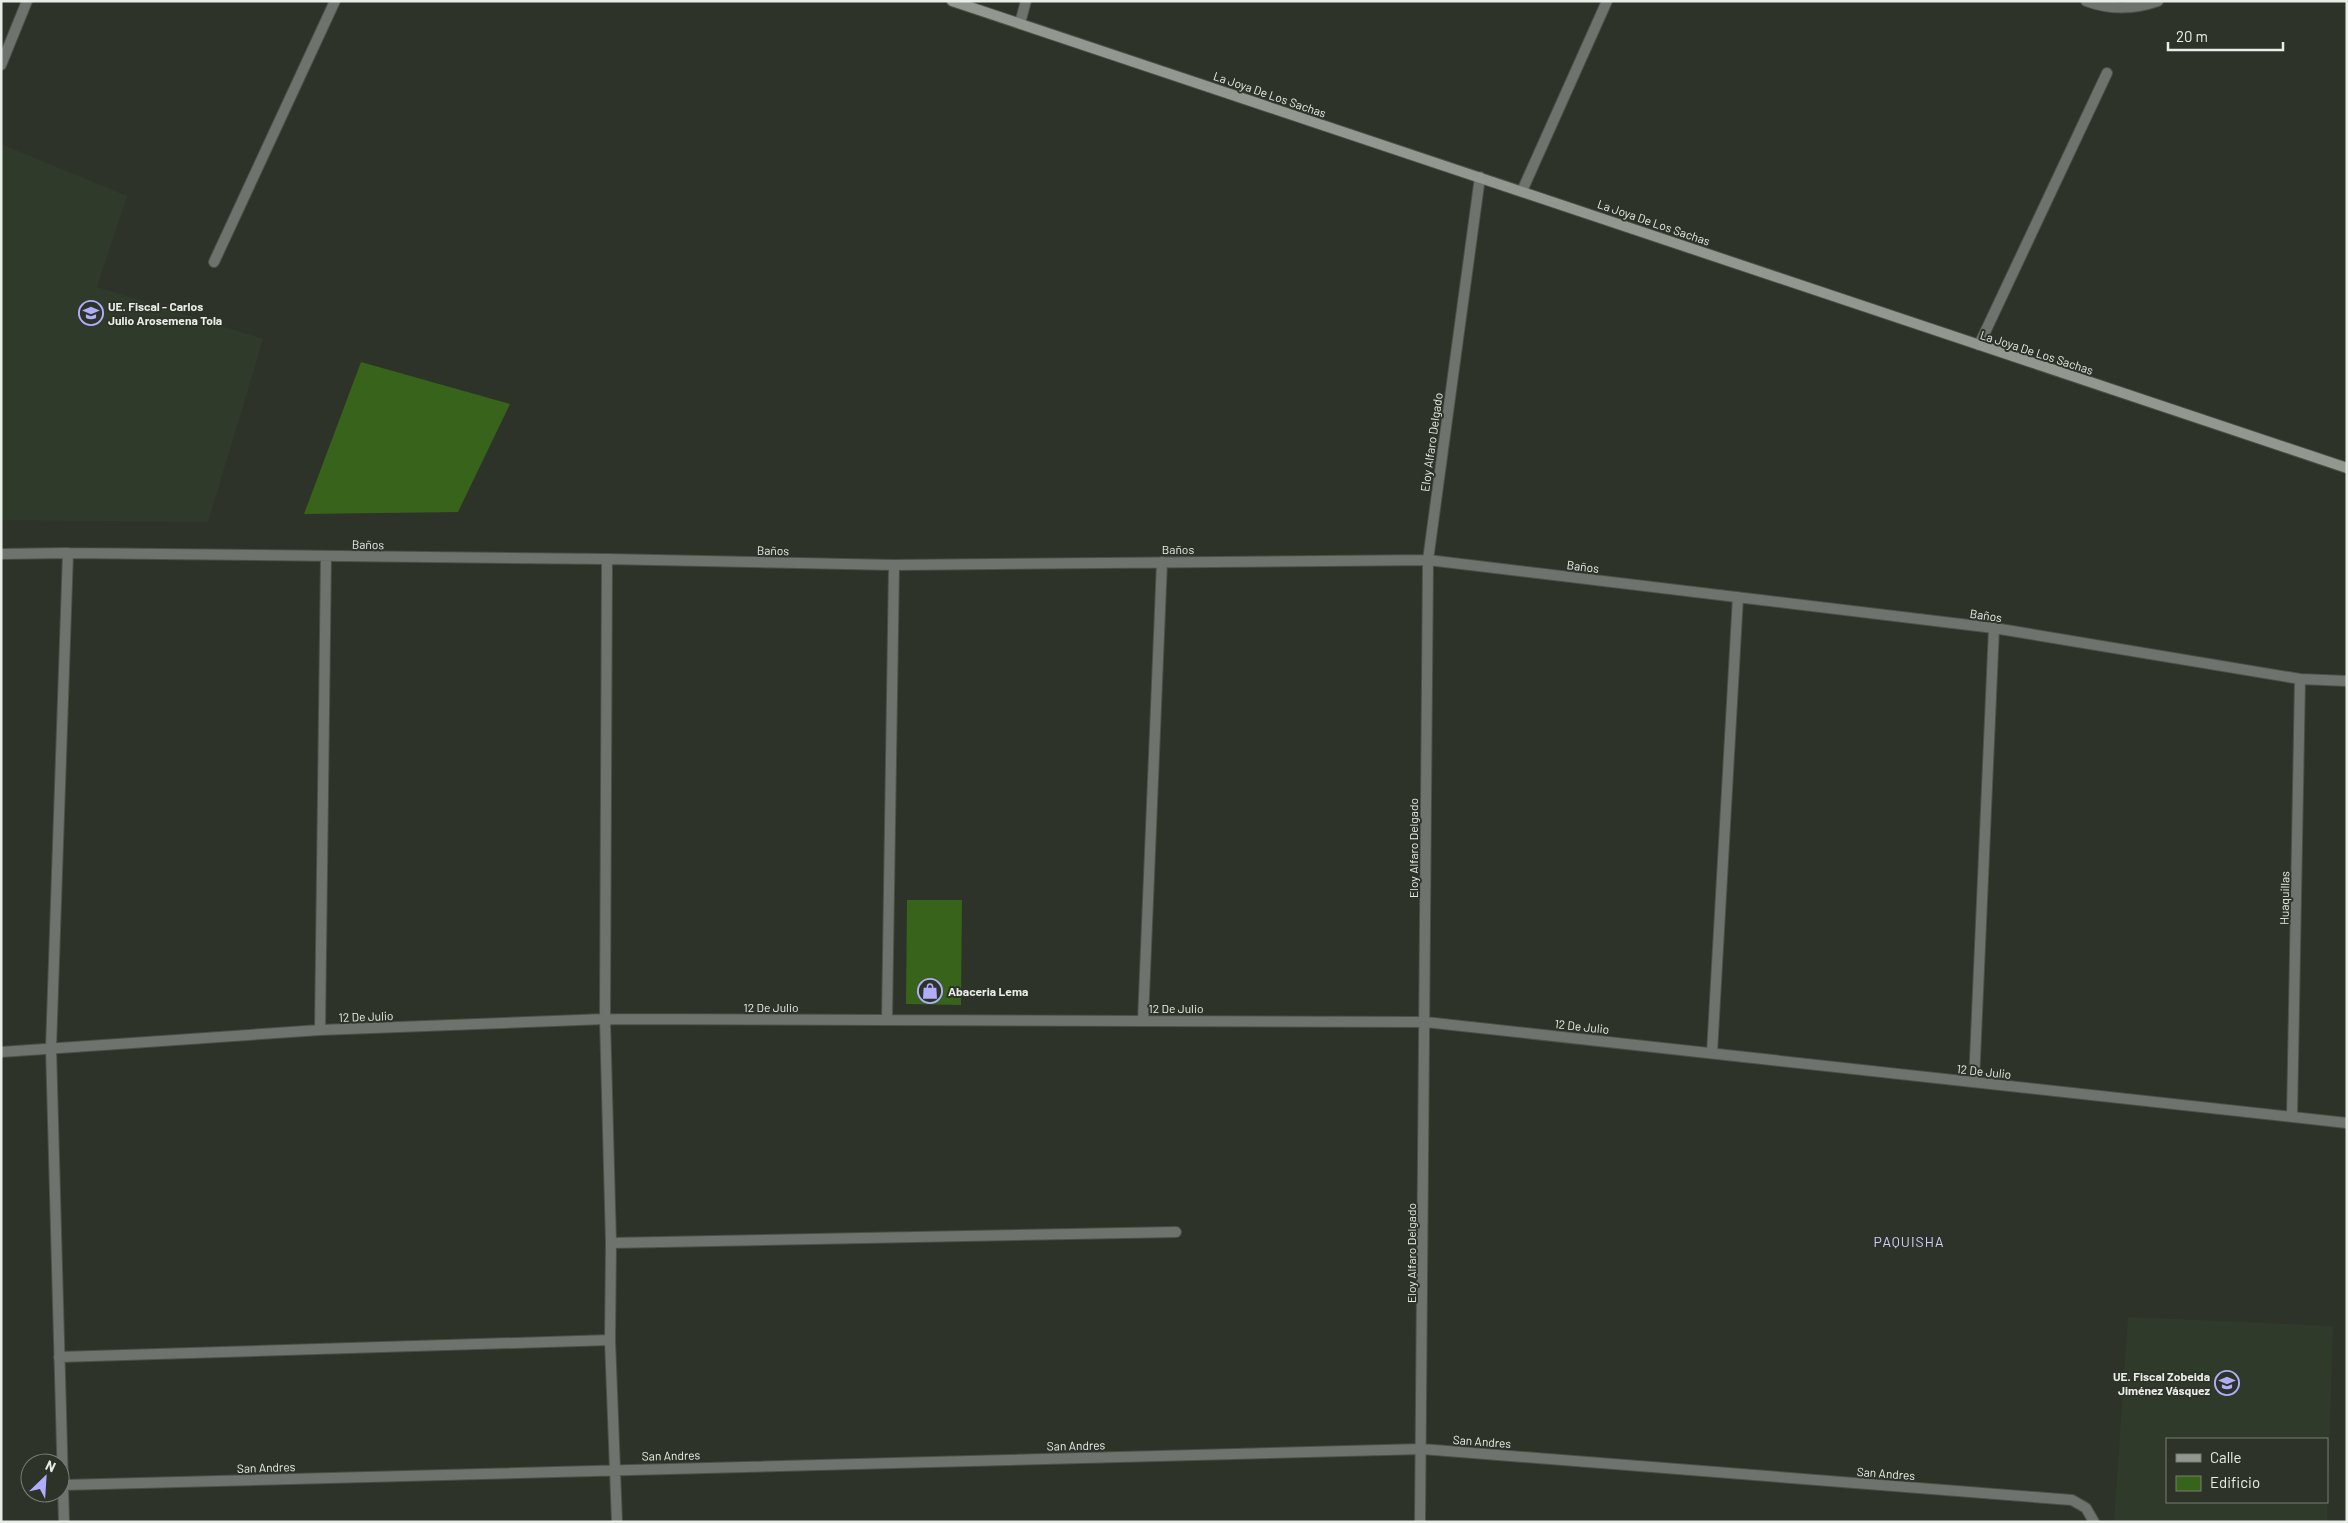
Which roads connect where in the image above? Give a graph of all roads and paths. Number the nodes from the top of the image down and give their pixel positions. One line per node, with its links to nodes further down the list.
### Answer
1 (28, 1): 9 (street)
2 (335, 1): 13 (street)
3 (952, 1): 8 (street, La Joya De Los Sachas)
4 (1026, 1): 8 (street)
5 (1607, 1): 12 (street)
6 (2086, 1): 7 (street)
7 (2158, 1)
8 (1020, 23): 11 (street, La Joya De Los Sachas)
9 (1, 65)
10 (2107, 73): 14 (street)
11 (1480, 177): 12 (street, La Joya De Los Sachas); 20 (street, Eloy Alfaro Delgado)
12 (1522, 191): 14 (street, La Joya De Los Sachas)
13 (214, 262)
14 (1979, 345): 15 (street, La Joya De Los Sachas)
15 (2347, 468)
16 (68, 553): 17 (street, Baños); 18 (street, Baños); 32 (street)
17 (1, 554)
18 (326, 556): 19 (street, Baños); 31 (street)
19 (607, 559): 22 (street, Baños); 27 (street)
20 (1428, 560): 21 (street, Baños); 23 (street, Baños); 30 (street, Eloy Alfaro Delgado)
21 (1162, 562): 22 (street, Baños); 29 (street)
22 (894, 565): 28 (street)
23 (1738, 597): 24 (street, Baños); 34 (street)
24 (1994, 628): 25 (street, Baños); 35 (street)
25 (2300, 679): 26 (street, Baños); 36 (street, Huaquillas)
26 (2347, 681)
27 (605, 1019): 28 (street, 12 De Julio); 31 (street, 12 De Julio); 39 (street)
28 (887, 1020): 29 (street, 12 De Julio)
29 (1143, 1021): 30 (street, 12 De Julio)
30 (1425, 1022): 34 (street, 12 De Julio); 42 (street, Eloy Alfaro Delgado)
31 (320, 1030): 32 (street, 12 De Julio)
32 (51, 1048): 33 (street, 12 De Julio); 41 (street)
33 (1, 1052)
34 (1712, 1053): 35 (street, 12 De Julio)
35 (1974, 1082): 36 (street, 12 De Julio)
36 (2292, 1116): 37 (street, 12 De Julio)
37 (2347, 1123)
38 (1176, 1232): 39 (street)
39 (611, 1243): 40 (street)
40 (610, 1340): 41 (street); 44 (street)
41 (59, 1357): 43 (street)
42 (1422, 1449): 44 (street, San Andres); 49 (street, Eloy Alfaro Delgado); 50 (street, San Andres)
43 (61, 1453)
44 (616, 1469): 45 (street, San Andres); 48 (street)
45 (70, 1485)
46 (63, 1503): 47 (street)
47 (64, 1522)
48 (617, 1522)
49 (1420, 1522)
50 (2094, 1522)

